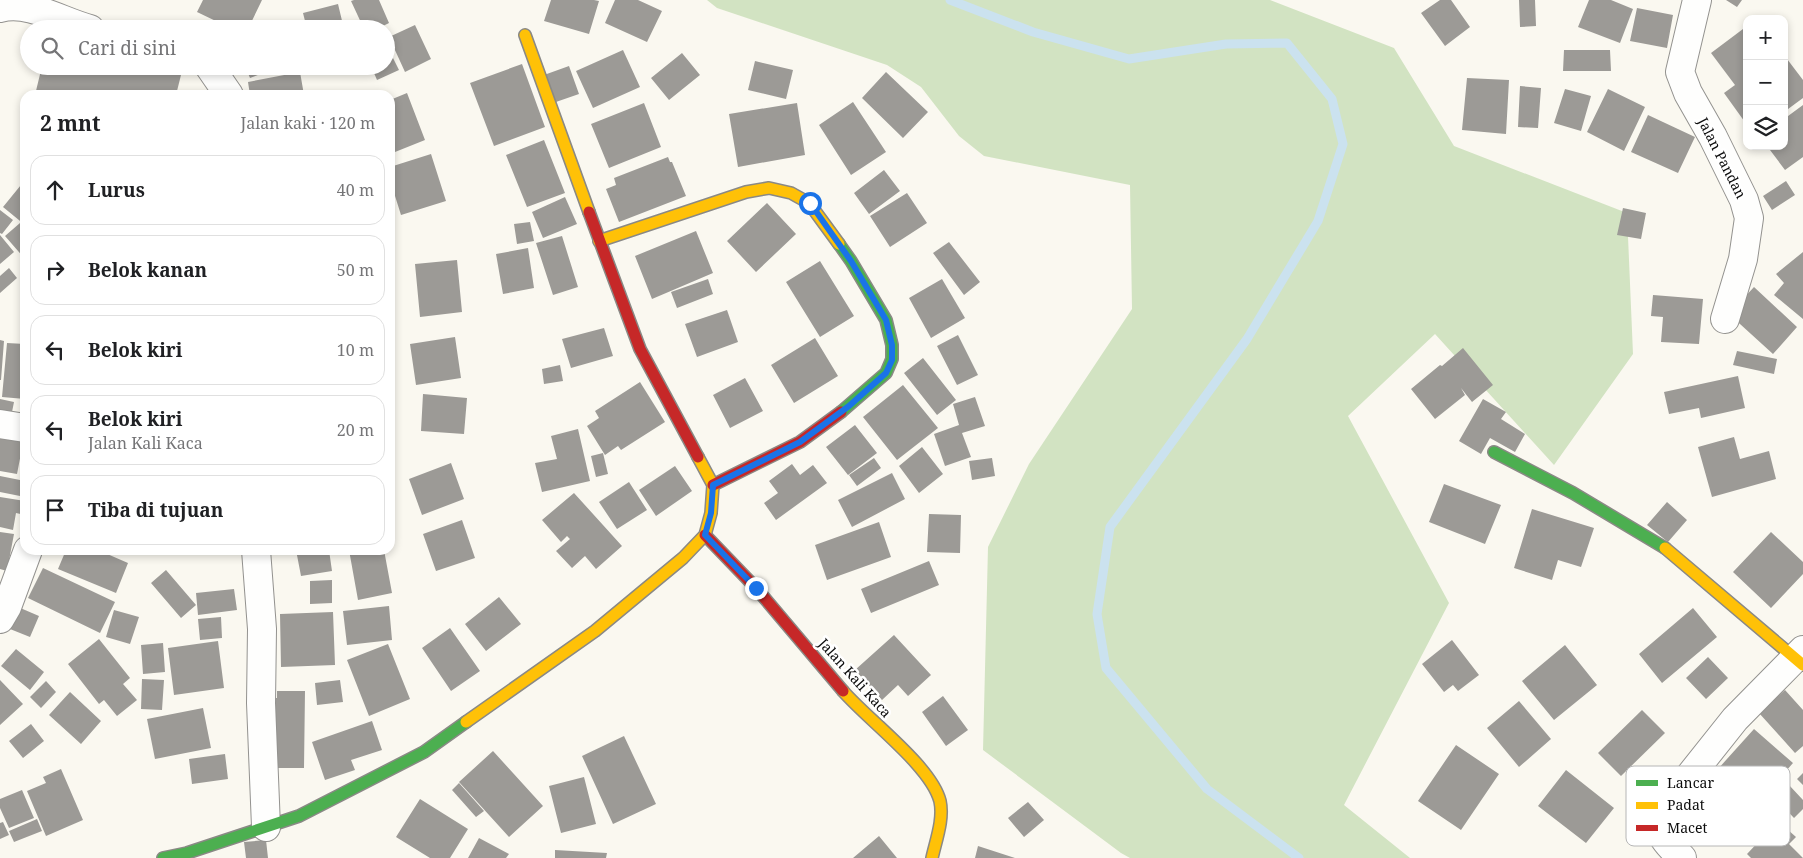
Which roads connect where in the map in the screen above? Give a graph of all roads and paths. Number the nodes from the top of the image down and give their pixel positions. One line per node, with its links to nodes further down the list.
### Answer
1 (1697, 0): 8 (street, Jalan Pandan)
2 (0, 8): 3 (street)
3 (68, 20)
4 (525, 35): 7 (street)
5 (215, 75): 6 (street)
6 (225, 90)
7 (599, 241): 12 (street); 12 (street)
8 (1725, 320)
9 (0, 424): 10 (street)
10 (20, 427)
11 (1494, 452): 17 (street)
12 (713, 485): 13 (street)
13 (705, 535): 19 (street); 22 (street, Jalan Kali Kaca)
14 (26, 555): 16 (street)
15 (256, 555): 19 (street)
16 (0, 619)
17 (1801, 658): 18 (street)
18 (1697, 766)
19 (266, 827): 21 (street)
20 (1671, 846): 23 (street)
21 (163, 858)
22 (932, 858)
23 (1682, 858)

